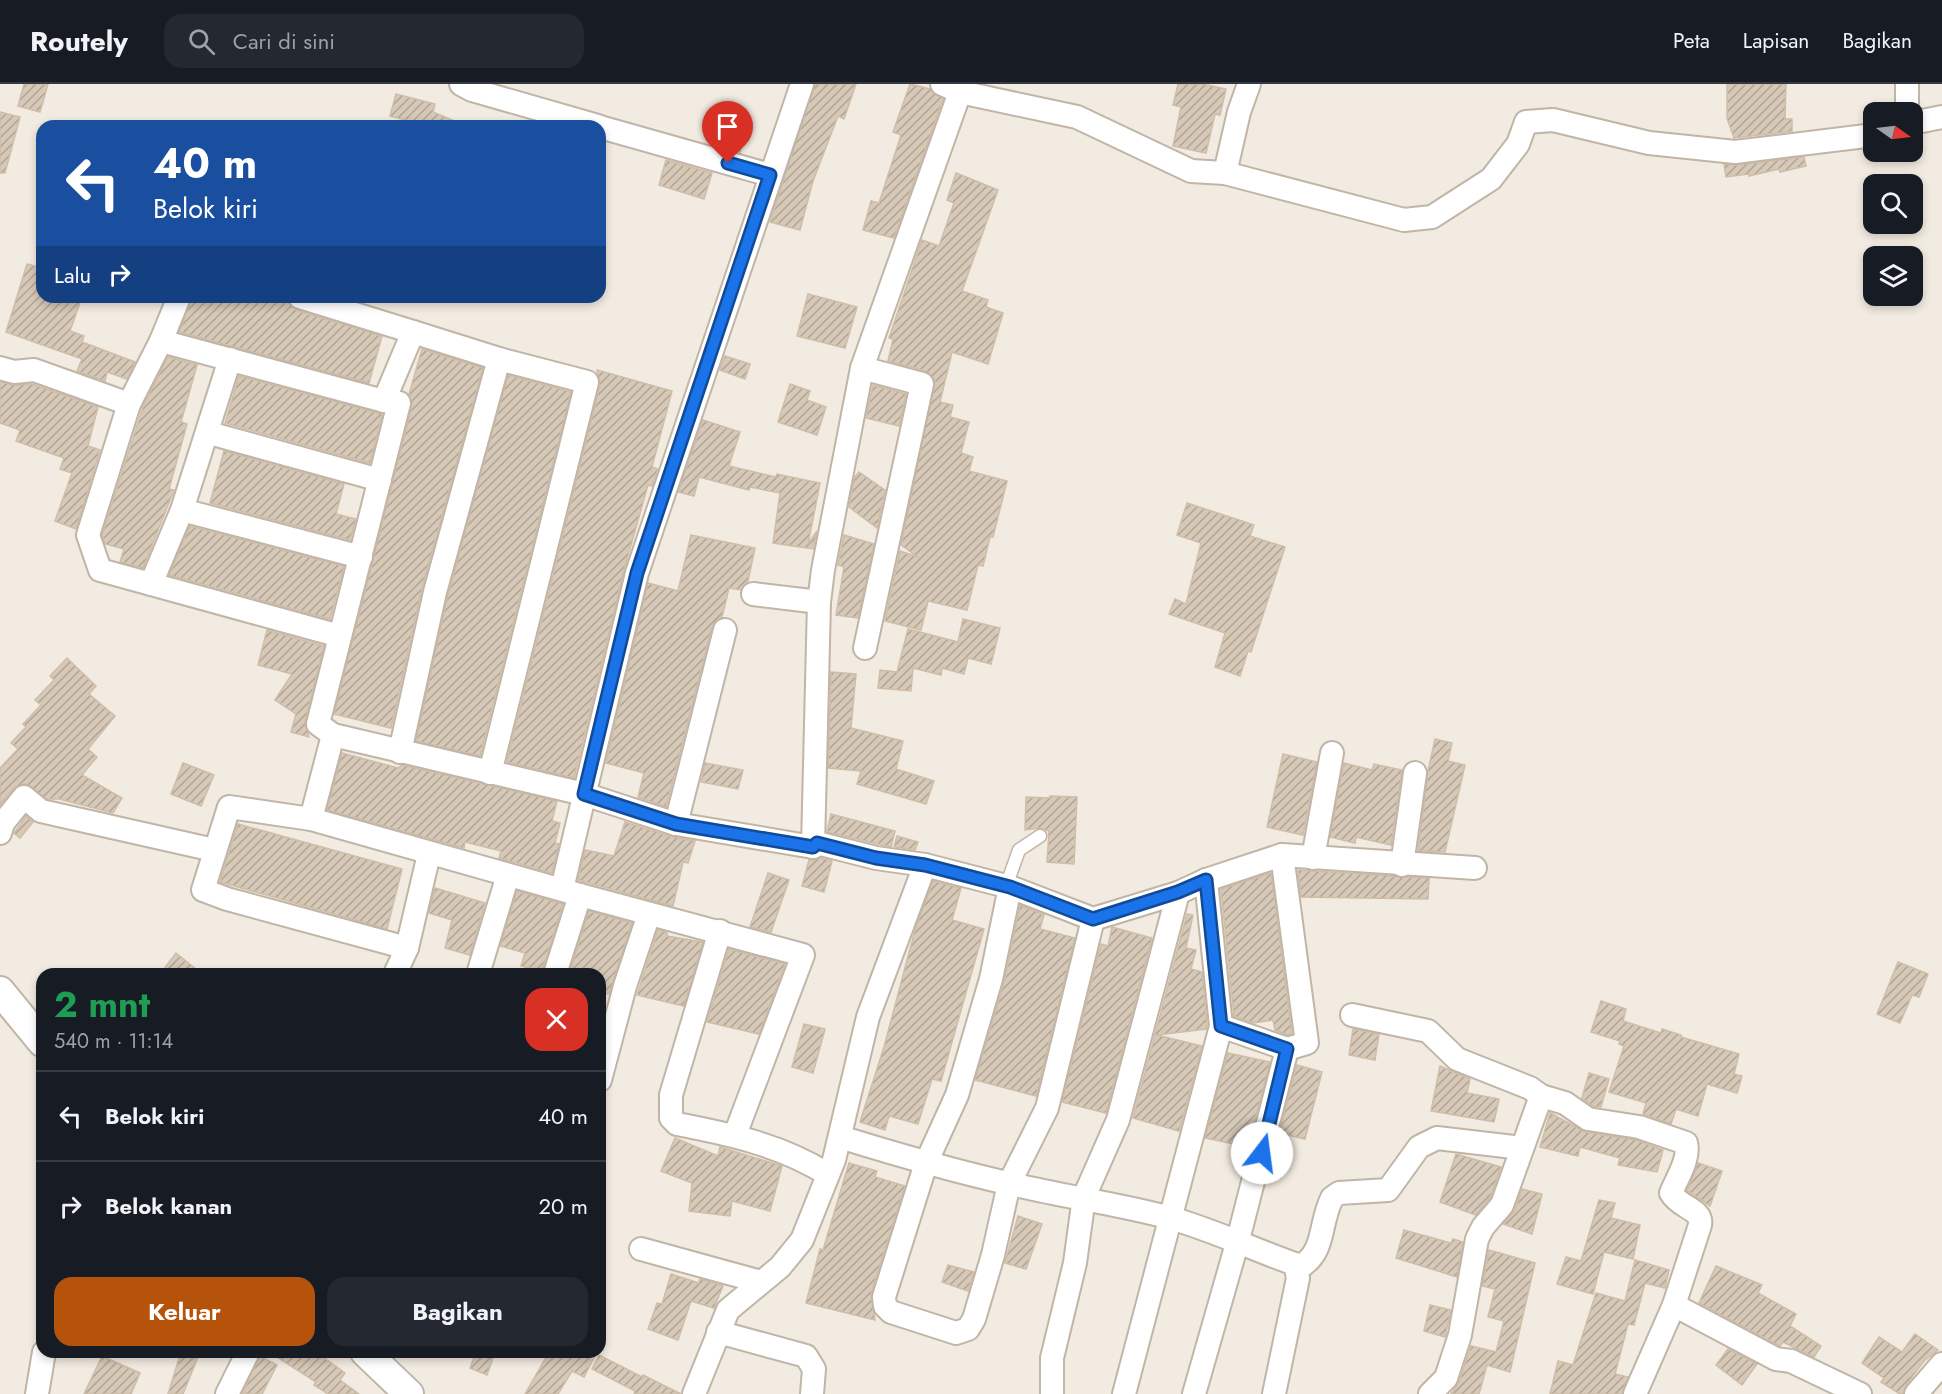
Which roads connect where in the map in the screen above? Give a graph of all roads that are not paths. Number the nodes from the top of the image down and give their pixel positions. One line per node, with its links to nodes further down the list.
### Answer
1 (461, 84): 8 (street)
2 (802, 84): 13 (street)
3 (1249, 84): 12 (street)
4 (1907, 84): 6 (street)
5 (951, 88): 12 (street); 21 (street)
6 (1907, 102)
7 (1942, 117): 9 (street)
8 (578, 120)
9 (1923, 121)
10 (606, 128): 13 (street)
11 (1863, 136): 12 (street)
12 (1225, 173)
13 (770, 175): 39 (street)
14 (177, 303): 17 (street)
15 (319, 303): 16 (street)
16 (413, 332): 19 (street); 22 (street)
17 (161, 341): 18 (street); 23 (street)
18 (230, 359): 22 (street); 24 (street)
19 (499, 360): 35 (street); 37 (street)
20 (0, 368): 23 (street)
21 (862, 368): 30 (street); 33 (street)
22 (384, 401): 25 (street)
23 (129, 404): 28 (street)
24 (209, 433): 25 (street); 26 (street)
25 (380, 480): 27 (street)
26 (182, 510): 27 (street); 28 (street)
27 (361, 557): 32 (street)
28 (151, 584): 32 (street)
29 (753, 594): 30 (street)
30 (819, 602): 44 (street)
31 (725, 630): 41 (street)
32 (340, 636): 34 (street)
33 (865, 648)
34 (333, 735): 35 (street); 40 (street)
35 (400, 752): 37 (street)
36 (1332, 753): 48 (street)
37 (490, 773): 39 (street)
38 (1415, 773): 50 (street)
39 (584, 794): 41 (street); 55 (street)
40 (311, 819): 45 (street); 46 (street)
41 (676, 824): 44 (street)
42 (0, 833): 45 (street)
43 (1040, 836): 54 (lane)
44 (813, 847): 49 (street)
45 (214, 850): 60 (street)
46 (429, 854): 52 (street); 60 (street)
47 (1282, 855): 48 (street); 53 (street); 68 (street)
48 (1313, 858): 50 (street)
49 (925, 865): 54 (street); 72 (street)
50 (1402, 865): 51 (street)
51 (1475, 868)
52 (508, 875): 55 (street); 62 (street)
53 (1206, 880): 56 (street); 66 (street)
54 (1010, 887): 58 (street); 74 (street)
55 (571, 892): 57 (street); 63 (street)
56 (1178, 892): 58 (street); 77 (street)
57 (649, 914): 59 (street); 69 (street)
58 (1093, 919): 76 (street)
59 (720, 931): 71 (street); 71 (street)
60 (407, 948): 61 (street)
61 (398, 968)
62 (480, 968)
63 (556, 968)
64 (0, 991): 67 (street)
65 (1352, 1016): 70 (street)
66 (1221, 1026): 68 (street); 78 (street)
67 (36, 1035)
68 (1287, 1049): 79 (street)
69 (606, 1057)
70 (1541, 1096): 73 (street); 83 (street)
71 (735, 1135): 75 (street)
72 (840, 1137): 74 (street); 75 (street)
73 (1522, 1148): 81 (street); 98 (street)
74 (926, 1163): 76 (street); 76 (street)
75 (827, 1174): 82 (street)
76 (1009, 1184): 77 (street)
77 (1084, 1197): 78 (street); 94 (street)
78 (1168, 1218): 79 (street); 95 (street)
79 (1238, 1240): 81 (street); 96 (street)
80 (641, 1249): 82 (street)
81 (1297, 1269): 97 (street)
82 (761, 1282): 84 (street)
83 (1674, 1305): 99 (street); 100 (street)
84 (718, 1332): 92 (street); 93 (street)
85 (43, 1358): 89 (street)
86 (245, 1358): 90 (street)
87 (371, 1358): 91 (street)
88 (1942, 1364): 101 (street)
89 (37, 1394)
90 (227, 1394)
91 (409, 1394)
92 (694, 1394)
93 (812, 1394)
94 (1052, 1394)
95 (1124, 1394)
96 (1194, 1394)
97 (1274, 1394)
98 (1430, 1394)
99 (1635, 1394)
100 (1860, 1394)
101 (1916, 1394)

